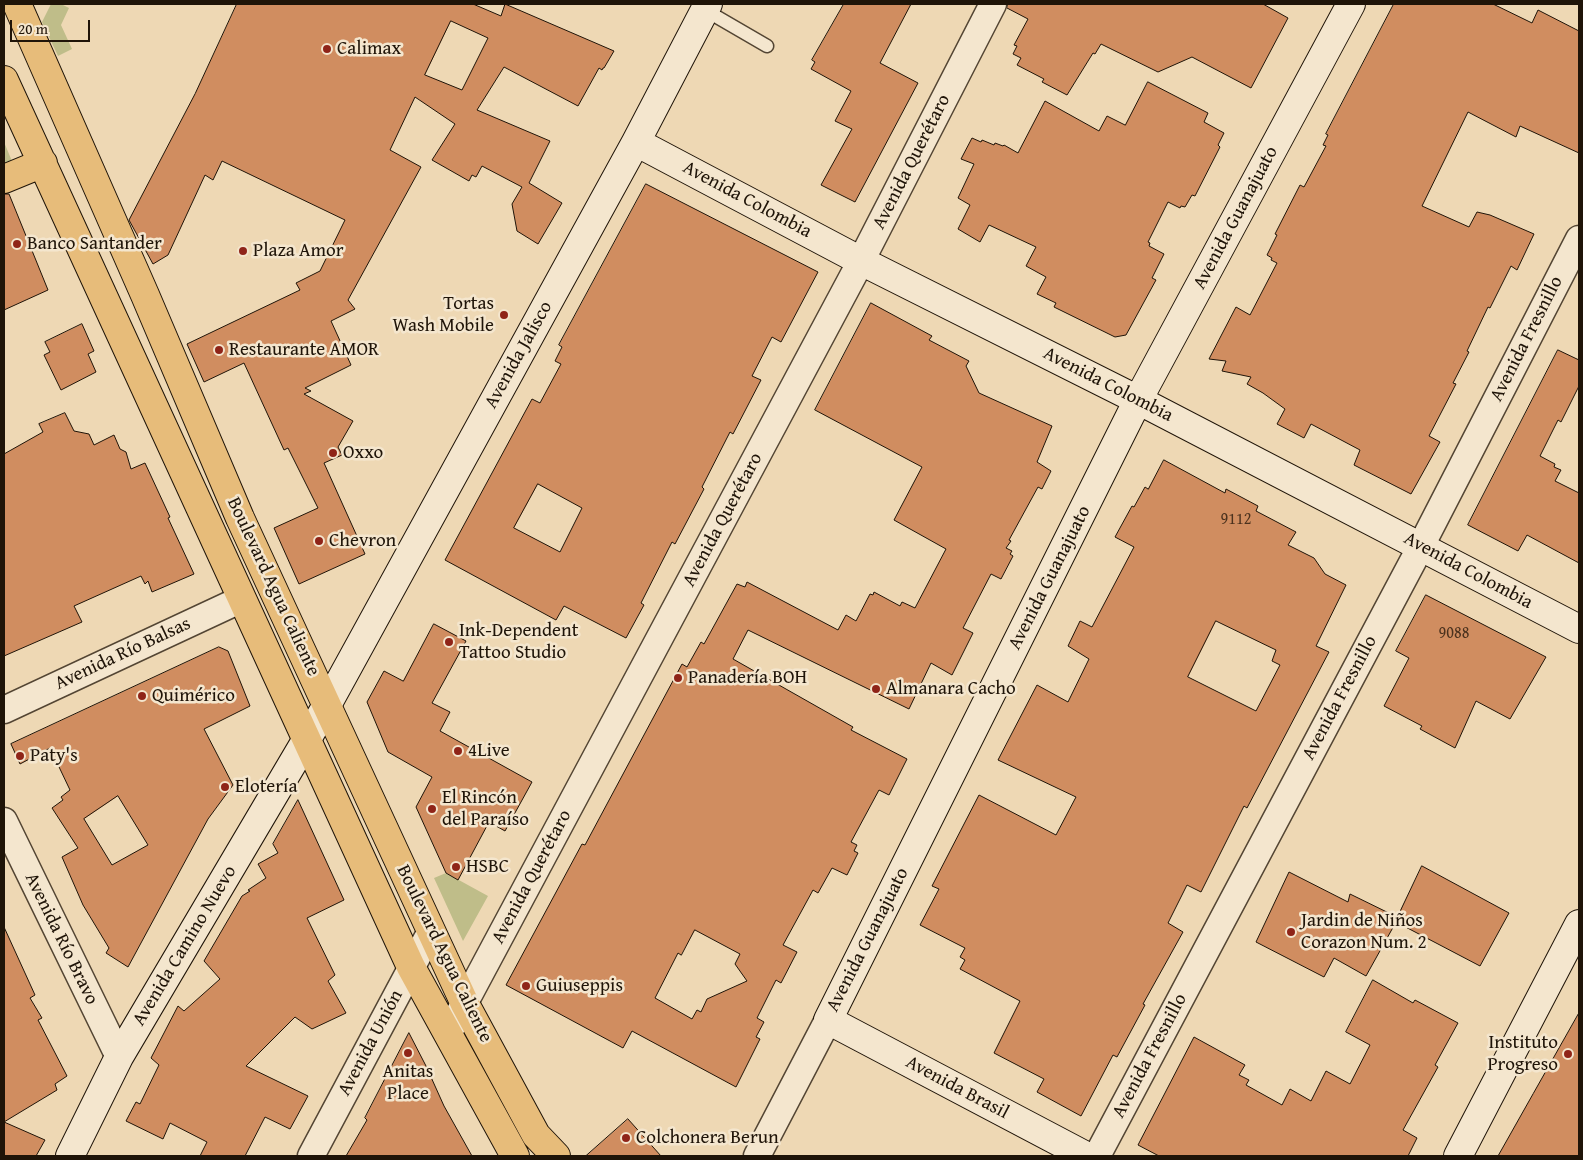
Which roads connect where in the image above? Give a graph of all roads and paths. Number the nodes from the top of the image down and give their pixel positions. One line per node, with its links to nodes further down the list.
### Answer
1 (15, 4): 5 (main road); 17 (main road, Boulevard Agua Caliente)
2 (993, 4): 12 (street, Avenida Querétaro)
3 (1351, 4): 13 (main road, Avenida Guanajuato)
4 (707, 7): 6 (lane); 8 (main road, Avenida Jalisco)
5 (4, 20)
6 (767, 46)
7 (4, 80): 9 (main road, Boulevard Agua Caliente)
8 (636, 142): 12 (main road, Avenida Colombia); 17 (main road, Avenida Jalisco)
9 (43, 163): 10 (main road); 15 (main road, Boulevard Agua Caliente)
10 (4, 179)
11 (1579, 239): 14 (street, Avenida Fresnillo)
12 (861, 260): 13 (main road, Avenida Colombia); 24 (street, Avenida Querétaro)
13 (1138, 400): 14 (main road, Avenida Colombia); 25 (main road, Avenida Guanajuato)
14 (1421, 546): 16 (main road, Avenida Colombia); 34 (street, Avenida Fresnillo)
15 (242, 599): 18 (street, Avenida Río Balsas); 19 (main road, Boulevard Agua Caliente)
16 (1579, 629)
17 (328, 705): 19 (main road, Avenida Jalisco); 22 (main road, Boulevard Agua Caliente)
18 (4, 710)
19 (306, 740): 23 (main road, Boulevard Agua Caliente); 27 (main road, Avenida Camino Nuevo)
20 (4, 821): 27 (street, Avenida Río Bravo)
21 (1579, 924): 35 (main road)
22 (431, 931): 23 (street, Avenida Unión); 24 (main road, Boulevard Agua Caliente)
23 (411, 967): 26 (main road, Boulevard Agua Caliente); 29 (street, Avenida Unión)
24 (465, 1004): 26 (street, Avenida Querétaro); 31 (main road, Boulevard Agua Caliente)
25 (828, 1020): 32 (street, Avenida Guanajuato); 33 (main road, Avenida Brasil)
26 (448, 1034): 30 (main road, Boulevard Agua Caliente)
27 (119, 1057): 28 (main road, Avenida Camino Nuevo)
28 (70, 1156)
29 (311, 1156)
30 (515, 1156)
31 (556, 1156)
32 (757, 1156)
33 (1086, 1156)
34 (1098, 1156)
35 (1458, 1156)

